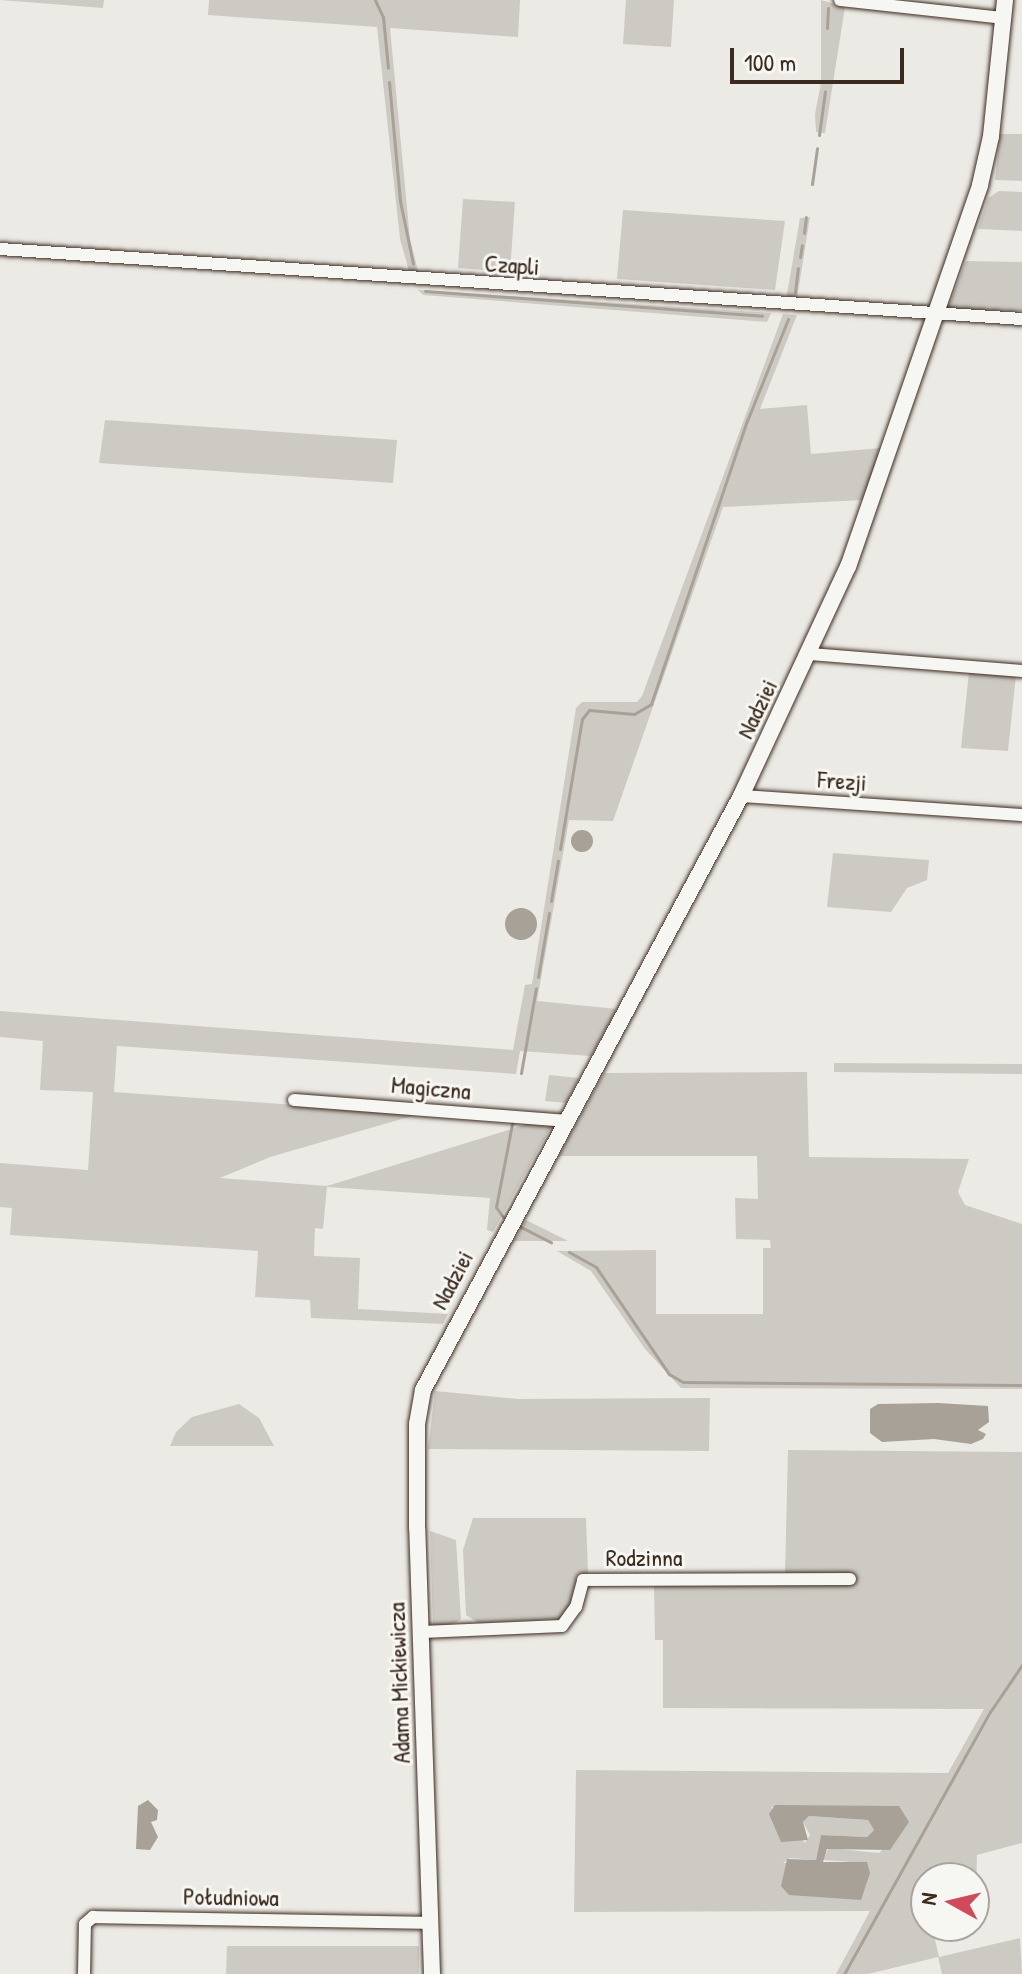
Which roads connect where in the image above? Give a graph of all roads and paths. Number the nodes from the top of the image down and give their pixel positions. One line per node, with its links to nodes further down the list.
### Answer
1 (1005, 0): 3 (street, Nadziei)
2 (840, 1): 3 (street)
3 (1003, 18): 5 (street, Nadziei)
4 (0, 249): 5 (street, Czapli)
5 (934, 316): 6 (street, Czapli); 7 (street, Nadziei)
6 (1022, 319)
7 (810, 654): 8 (street); 9 (street, Nadziei)
8 (1022, 671)
9 (741, 796): 10 (street, Frezji); 12 (street, Nadziei)
10 (1022, 815)
11 (294, 1100): 12 (street, Magiczna)
12 (565, 1121): 13 (street, Nadziei)
13 (423, 1390): 15 (street, Adama Mickiewicza)
14 (850, 1579): 15 (street, Rodzinna)
15 (422, 1632): 16 (street, Adama Mickiewicza)
16 (430, 1923): 17 (street, Południowa); 18 (street, Adama Mickiewicza)
17 (84, 1974)
18 (432, 1974)

